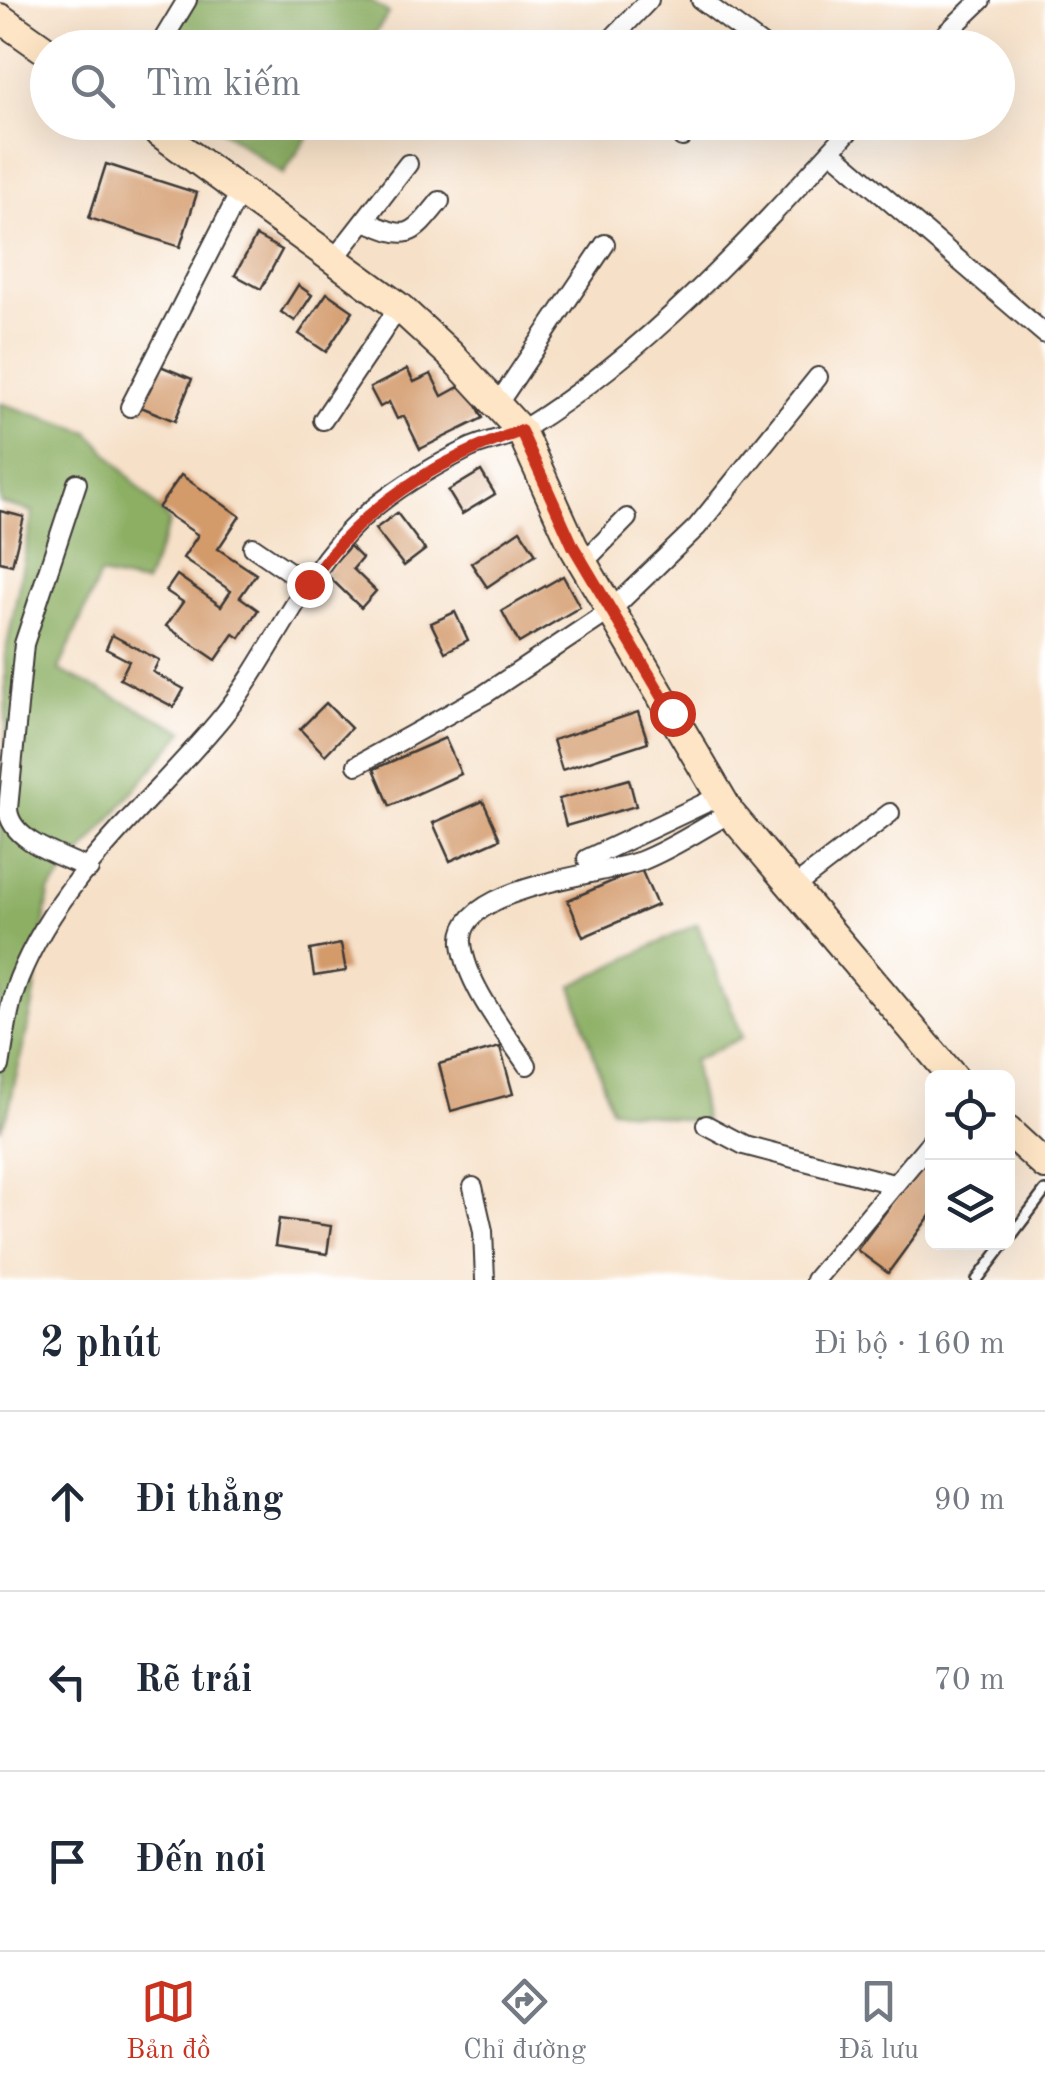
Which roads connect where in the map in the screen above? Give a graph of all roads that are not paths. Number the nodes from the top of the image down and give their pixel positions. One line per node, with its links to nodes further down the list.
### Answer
1 (187, 0): 6 (street)
2 (649, 0): 7 (street)
3 (702, 0): 8 (street)
4 (976, 1): 9 (street)
5 (0, 18): 10 (street)
6 (169, 30)
7 (620, 30)
8 (742, 30)
9 (948, 30)
10 (30, 39)
11 (170, 140): 15 (street)
12 (841, 140): 13 (street)
13 (831, 151): 21 (street); 26 (street)
14 (408, 164): 17 (street)
15 (240, 190): 19 (street); 24 (street)
16 (440, 201): 17 (street)
17 (365, 220): 19 (street)
18 (605, 244): 23 (street)
19 (336, 258): 20 (street)
20 (399, 307): 23 (street); 25 (street)
21 (1045, 334)
22 (818, 377): 32 (street)
23 (497, 405): 26 (street)
24 (130, 406)
25 (324, 420)
26 (521, 431): 30 (street); 31 (street)
27 (77, 483): 37 (street)
28 (627, 518): 30 (street)
29 (253, 548): 31 (street)
30 (583, 563): 32 (street)
31 (309, 584): 37 (street)
32 (611, 610): 33 (street); 34 (street)
33 (357, 765)
34 (725, 805): 36 (street); 38 (street); 39 (street)
35 (890, 813): 38 (street)
36 (587, 858)
37 (89, 868): 40 (street)
38 (794, 888): 41 (street)
39 (527, 1065)
40 (0, 1066)
41 (947, 1070)
42 (706, 1125): 46 (street)
43 (1015, 1137): 45 (street)
44 (925, 1148): 46 (street)
45 (1045, 1164)
46 (893, 1184): 52 (street)
47 (473, 1188): 51 (street)
48 (1045, 1191): 49 (lane)
49 (1015, 1230)
50 (1000, 1250): 53 (lane)
51 (485, 1280)
52 (815, 1280)
53 (977, 1280)

